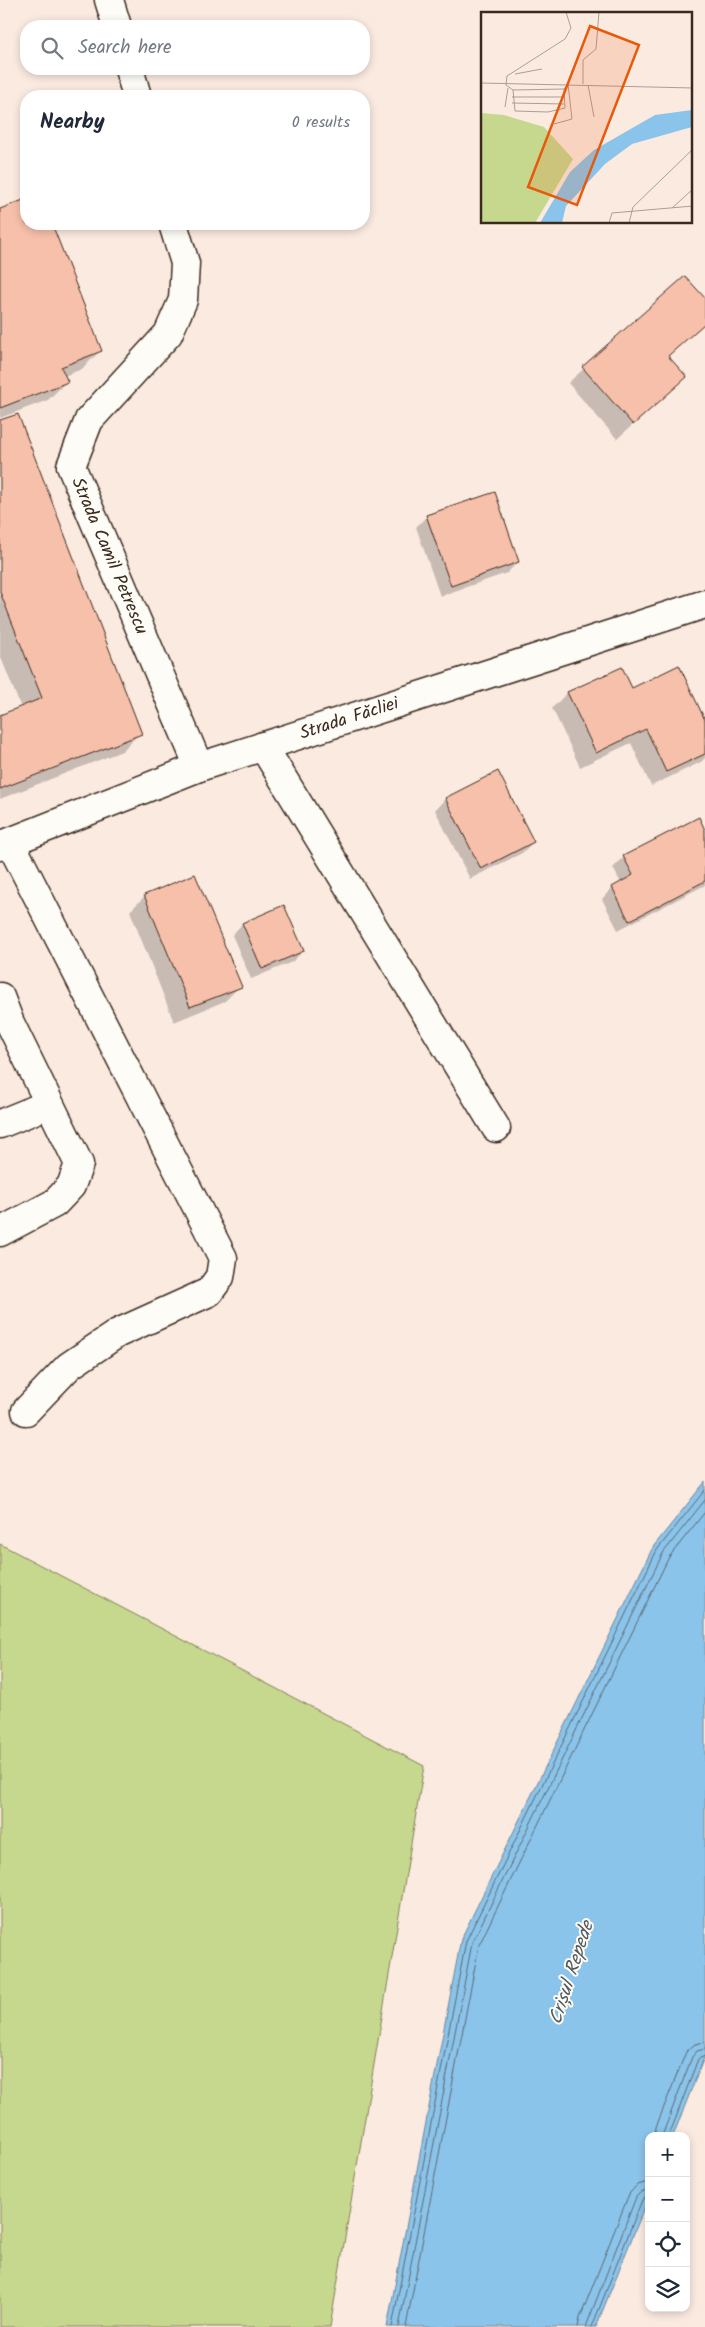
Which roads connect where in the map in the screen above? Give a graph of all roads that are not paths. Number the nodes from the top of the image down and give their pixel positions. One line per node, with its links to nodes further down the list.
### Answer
1 (109, 0): 2 (street)
2 (115, 20)
3 (131, 75): 4 (street)
4 (135, 90)
5 (175, 230): 8 (street, Strada Camil Petrescu)
6 (705, 604): 7 (street, Strada Făcliei)
7 (262, 746): 8 (street, Strada Făcliei); 14 (street)
8 (199, 767): 9 (street, Strada Făcliei)
9 (4, 851): 16 (street)
10 (0, 997): 11 (street)
11 (5, 1025): 12 (street)
12 (49, 1104): 13 (street); 15 (street)
13 (0, 1124)
14 (496, 1128)
15 (0, 1232)
16 (26, 1411)

